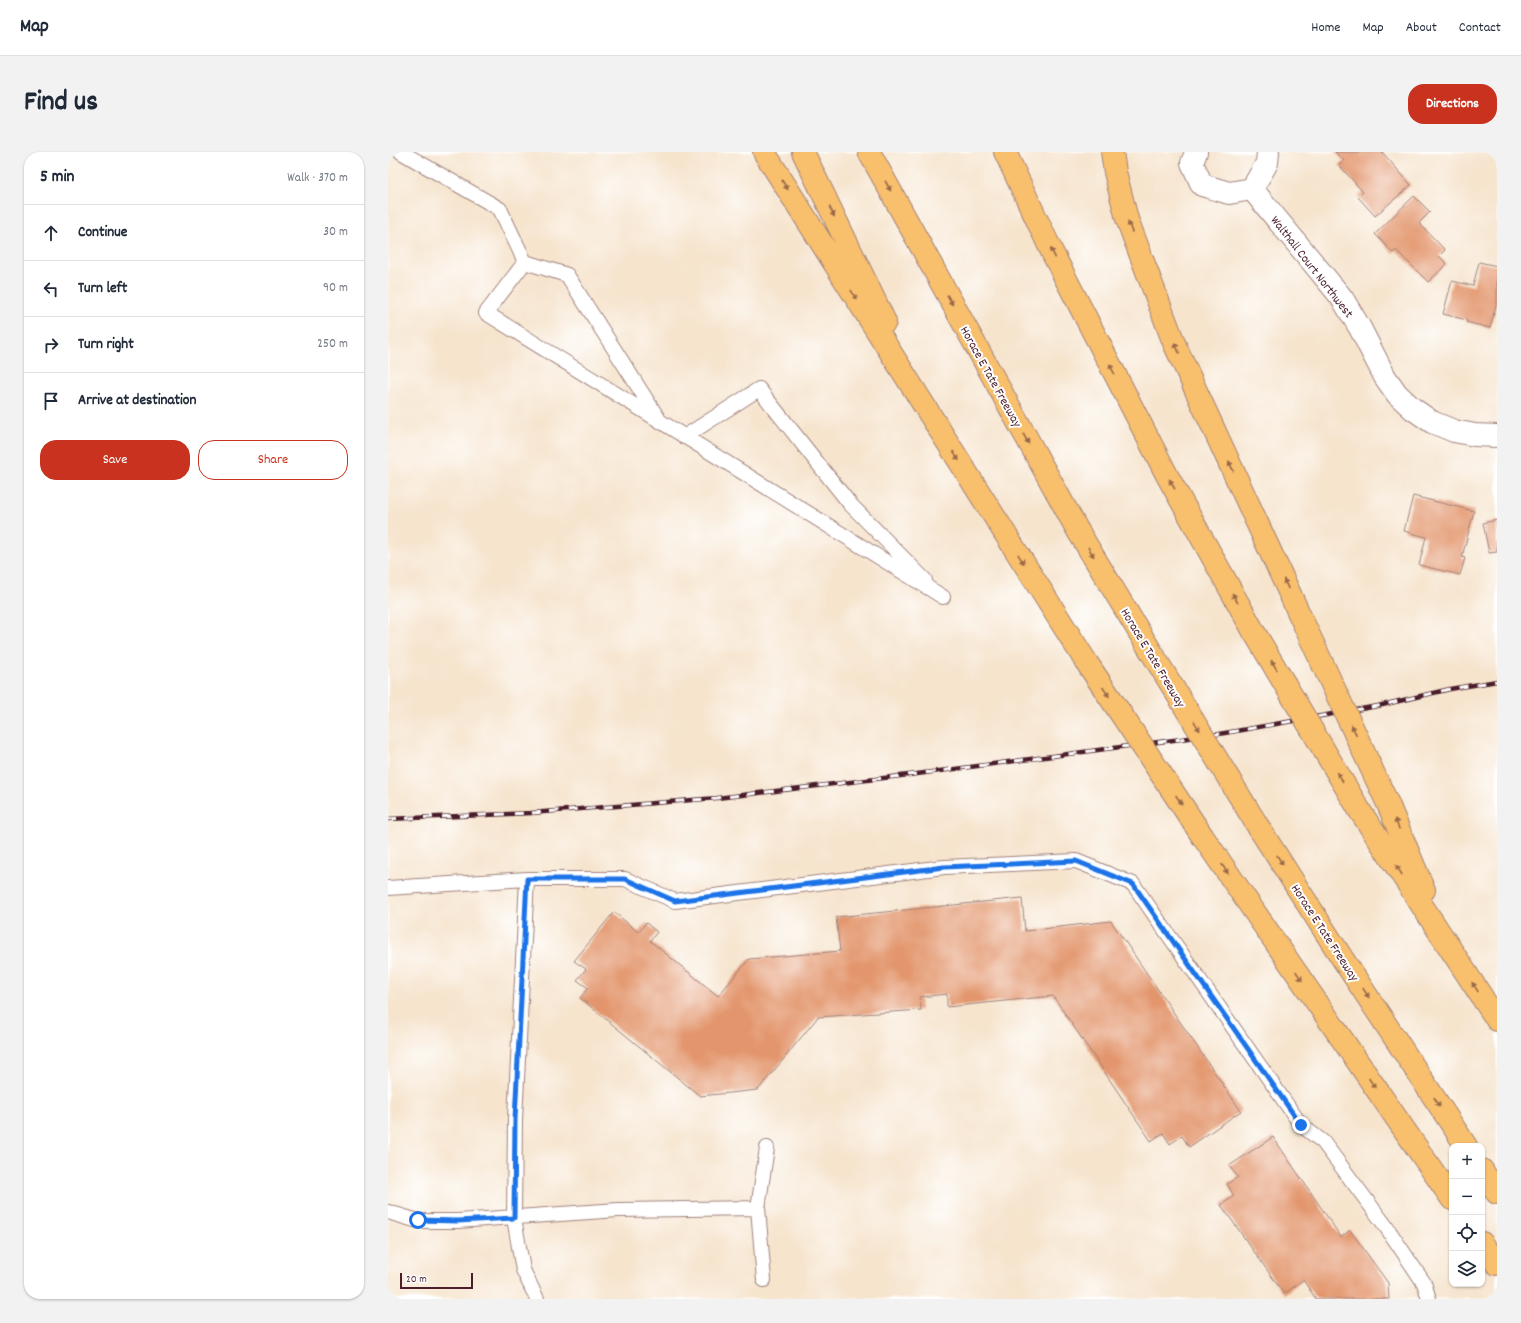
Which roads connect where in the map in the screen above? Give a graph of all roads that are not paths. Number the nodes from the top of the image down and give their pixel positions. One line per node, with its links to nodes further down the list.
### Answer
1 (401, 152): 10 (lane)
2 (764, 152): 12 (highway, one-way to 12)
3 (803, 152): 12 (highway, one-way to 12)
4 (869, 152): 19 (highway, Horace E Tate Freeway, one-way to 19, bridge)
5 (1005, 152): 17 (highway, one-way to 5, bridge)
6 (1112, 152): 17 (highway, one-way to 6, bridge)
7 (1196, 152): 9 (street)
8 (1268, 152): 9 (street)
9 (1252, 189): 13 (street, Walthall Court Northwest)
10 (525, 262): 11 (lane); 11 (lane)
11 (661, 422): 14 (lane)
12 (935, 423): 23 (highway, one-way to 23, bridge)
13 (1497, 436)
14 (684, 437): 14 (lane)
15 (527, 879): 16 (lane); 26 (lane); 31 (lane)
16 (388, 888)
17 (1443, 938): 18 (highway, one-way to 17)
18 (1497, 1020)
19 (1464, 1143)
20 (766, 1148): 24 (lane)
21 (1485, 1175): 22 (highway)
22 (1497, 1193)
23 (1449, 1195)
24 (758, 1208): 26 (lane); 29 (lane)
25 (388, 1212): 26 (lane)
26 (514, 1218): 30 (lane)
27 (1485, 1247): 28 (highway)
28 (1497, 1264)
29 (764, 1280)
30 (537, 1299)
31 (1429, 1299)

